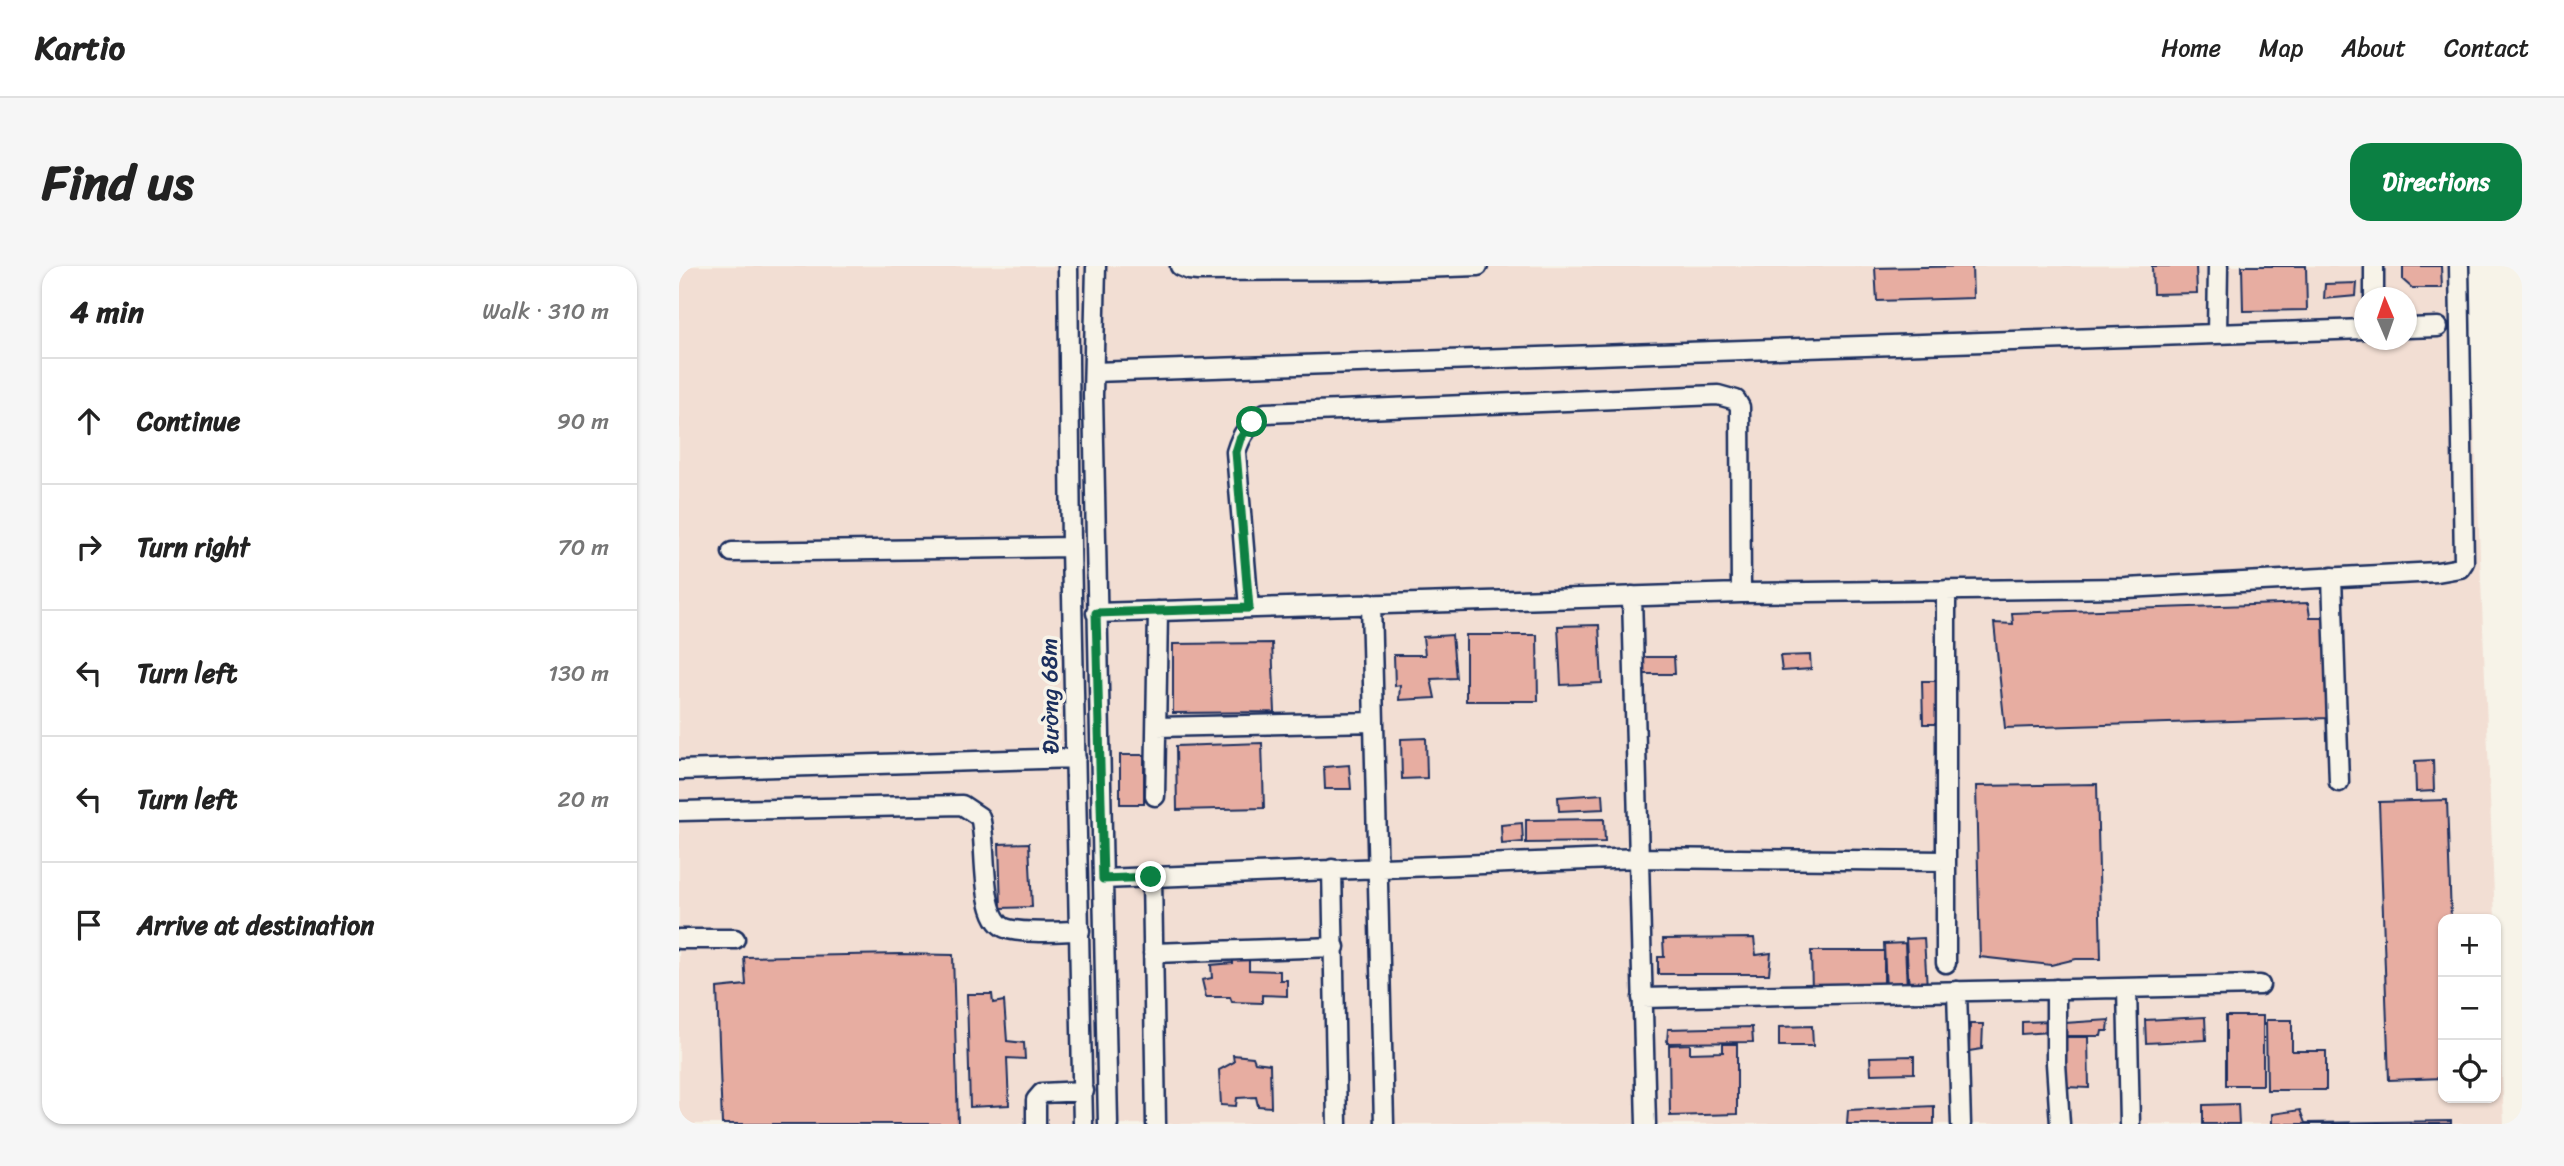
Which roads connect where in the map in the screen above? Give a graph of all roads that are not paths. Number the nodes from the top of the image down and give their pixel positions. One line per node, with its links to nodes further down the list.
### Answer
1 (1068, 266): 14 (street, Đường 68m)
2 (1096, 266): 13 (street)
3 (1180, 266): 4 (street)
4 (1478, 266)
5 (2218, 266): 12 (street)
6 (2374, 266): 8 (street)
7 (2459, 266): 16 (street)
8 (2374, 287)
9 (2438, 327): 10 (street)
10 (2417, 328)
11 (2354, 330): 12 (street)
12 (2217, 334): 13 (street)
13 (1094, 372): 23 (street)
14 (1071, 547): 15 (street); 26 (street, Đường 68m)
15 (732, 552)
16 (2332, 577): 17 (street); 28 (street)
17 (1946, 590): 18 (street); 32 (street)
18 (1741, 593): 19 (street); 21 (street)
19 (1632, 596): 20 (street); 31 (street)
20 (1371, 603): 21 (street); 24 (street)
21 (1249, 608): 22 (street)
22 (1158, 611): 23 (street); 25 (street)
23 (1096, 613): 36 (street)
24 (1374, 722): 25 (street); 33 (street)
25 (1157, 727): 29 (street)
26 (1076, 758): 27 (street); 37 (street, Đường 68m)
27 (679, 770)
28 (2339, 782)
29 (1155, 796)
30 (679, 811): 37 (street)
31 (1639, 858): 32 (street); 33 (street); 47 (street)
32 (1946, 861): 42 (street)
33 (1378, 868): 34 (street); 54 (street)
34 (1332, 869): 35 (street); 40 (street)
35 (1151, 877): 36 (street); 41 (street)
36 (1103, 879): 51 (street)
37 (1080, 931): 48 (street, Đường 68m)
38 (679, 939): 39 (street)
39 (735, 939)
40 (1335, 947): 41 (street); 53 (street)
41 (1153, 953): 52 (street)
42 (1946, 963)
43 (2260, 985): 44 (street)
44 (2127, 988): 45 (street); 58 (street)
45 (2056, 989): 46 (street); 57 (street)
46 (1957, 991): 47 (street); 56 (street)
47 (1642, 998): 55 (street)
48 (1084, 1091): 49 (street); 50 (street, Đường 68m)
49 (1036, 1124)
50 (1083, 1124)
51 (1108, 1124)
52 (1156, 1124)
53 (1337, 1124)
54 (1384, 1124)
55 (1646, 1124)
56 (1961, 1124)
57 (2060, 1124)
58 (2130, 1124)

